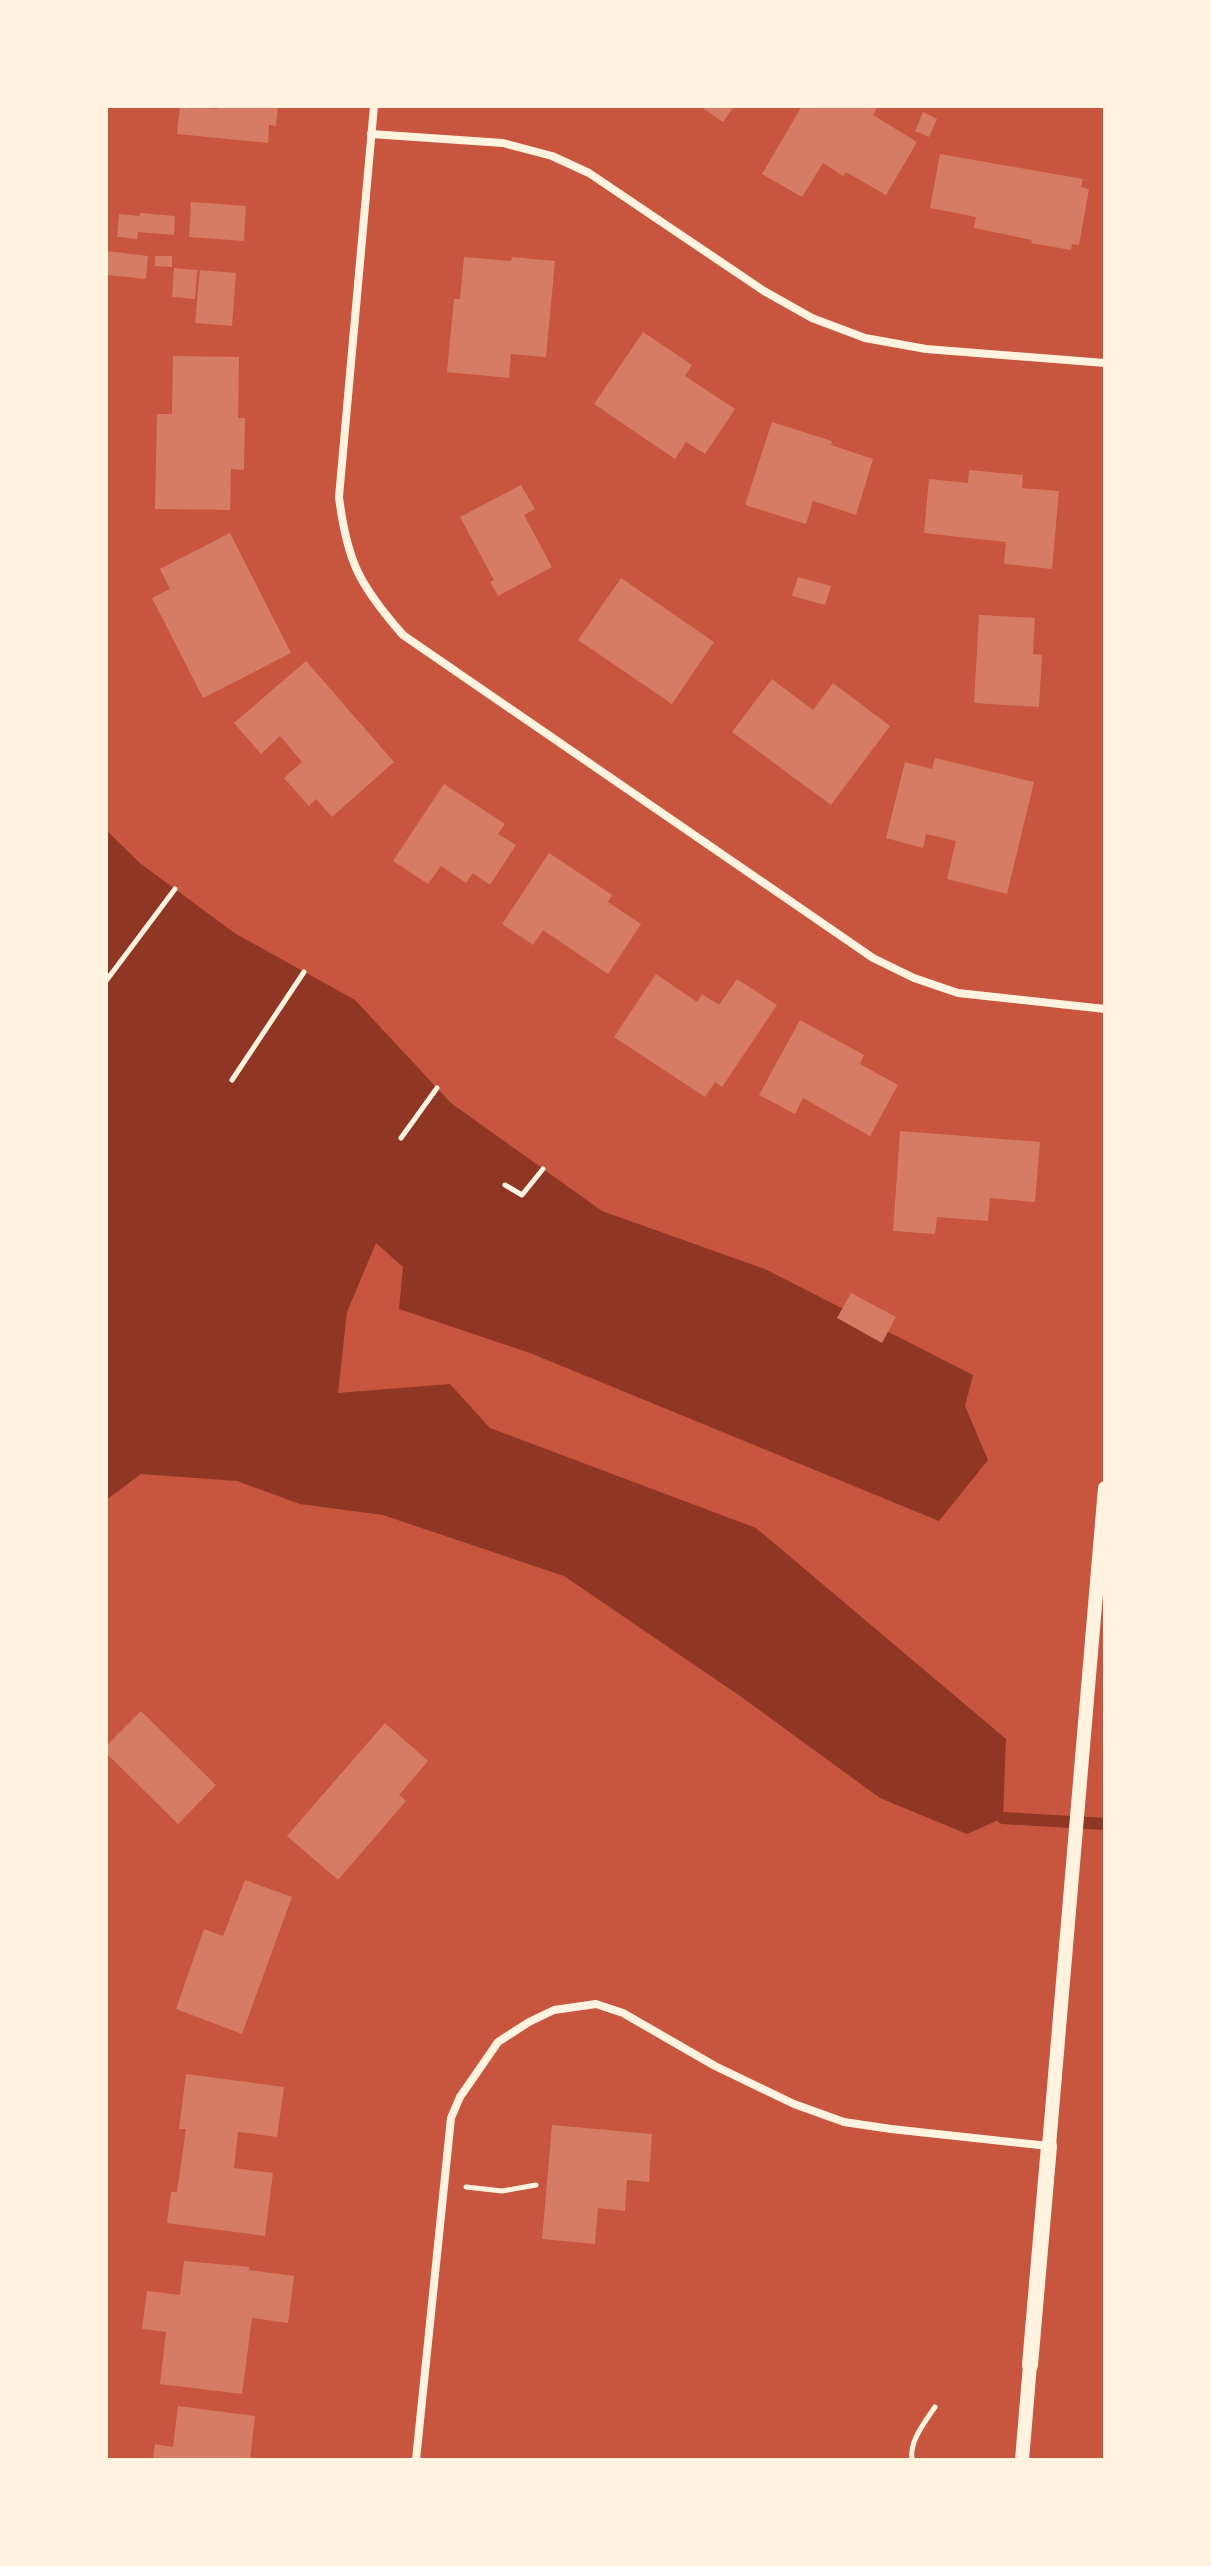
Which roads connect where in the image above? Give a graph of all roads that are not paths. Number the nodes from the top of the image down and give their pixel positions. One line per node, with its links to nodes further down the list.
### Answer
1 (374, 106): 2 (street)
2 (371, 134): 3 (street); 4 (street)
3 (1105, 363)
4 (1105, 1009)
5 (1105, 1488): 6 (street)
6 (1049, 2146): 7 (main road); 8 (street)
7 (1030, 2365): 9 (street)
8 (416, 2460)
9 (1022, 2460)

